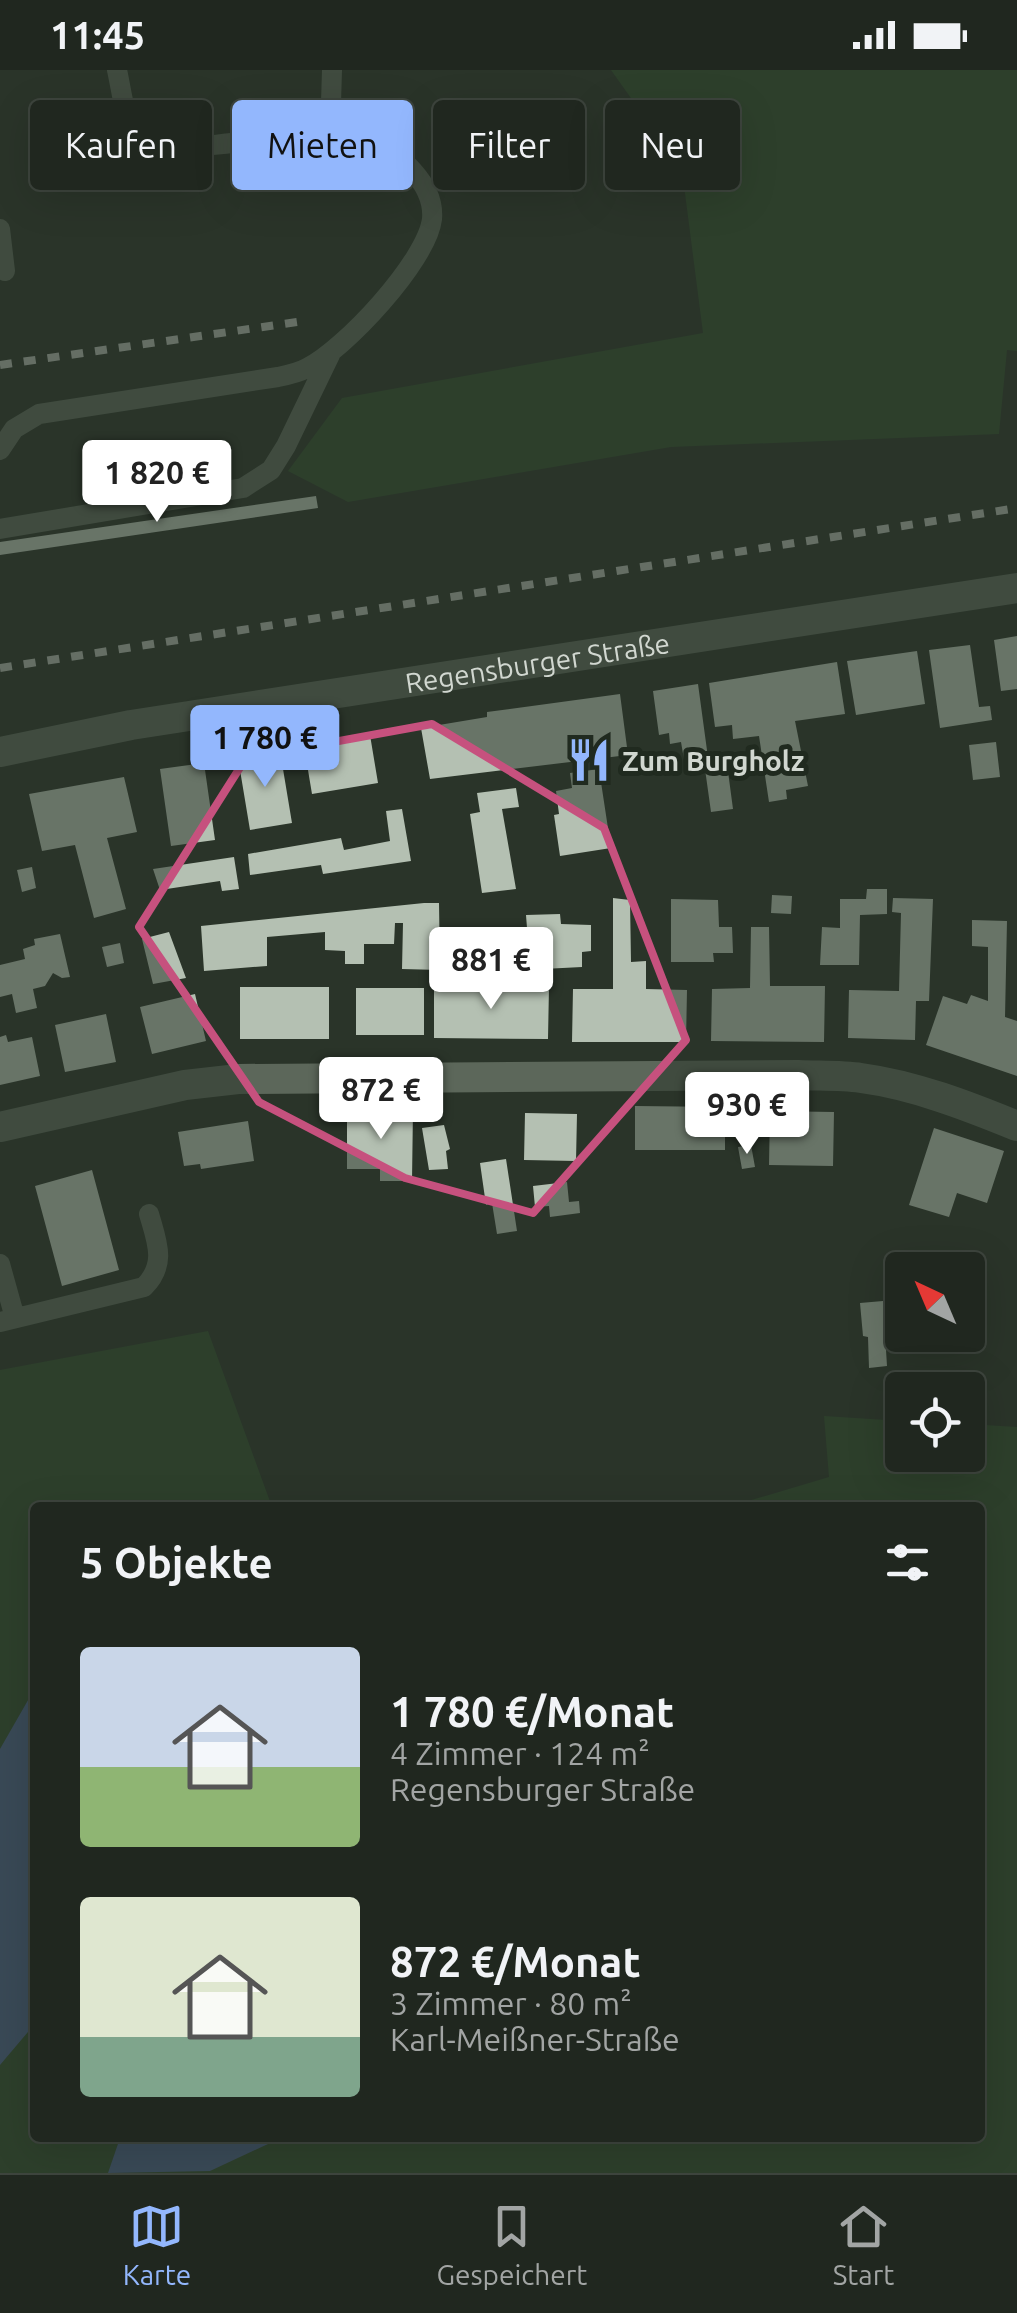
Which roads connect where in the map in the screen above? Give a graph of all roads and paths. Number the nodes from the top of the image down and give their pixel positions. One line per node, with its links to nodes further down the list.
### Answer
1 (117, 70): 4 (lane)
2 (332, 70): 3 (lane)
3 (331, 100)
4 (232, 145)
5 (413, 171): 8 (lane)
6 (0, 229): 7 (lane)
7 (6, 271)
8 (330, 353): 9 (lane); 10 (lane)
9 (0, 450)
10 (0, 529)
11 (1017, 588): 12 (main road, Regensburger Straße)
12 (0, 752)
13 (1017, 1126): 14 (main road)
14 (0, 1128)
15 (149, 1214): 17 (lane)
16 (0, 1264): 17 (lane)
17 (7, 1320)

